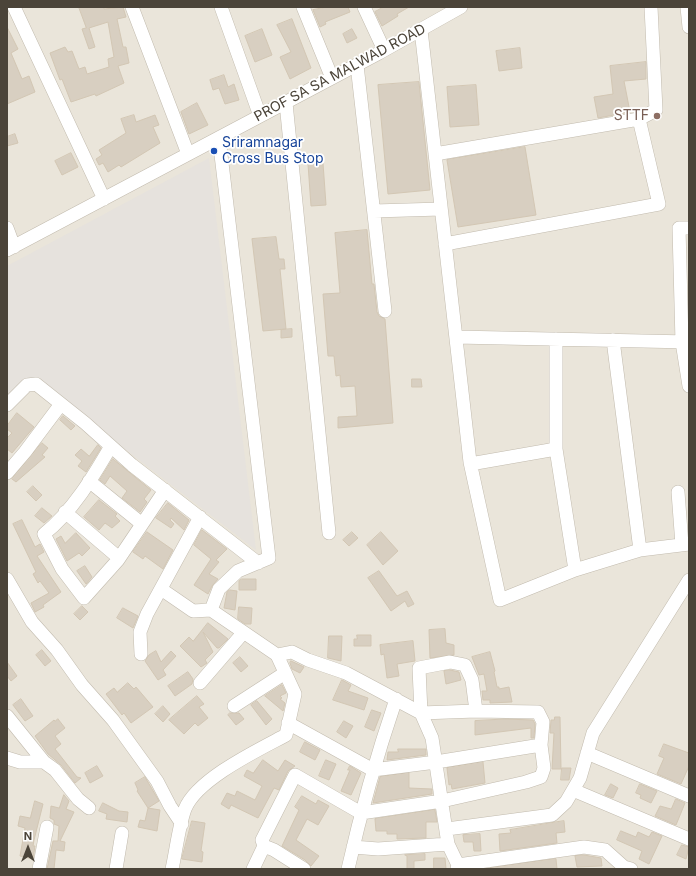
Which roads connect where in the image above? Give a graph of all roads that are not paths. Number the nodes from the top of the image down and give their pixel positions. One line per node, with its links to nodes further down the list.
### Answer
1 (14, 7): 20 (street)
2 (132, 7): 18 (street)
3 (221, 7): 15 (street)
4 (303, 7): 13 (street)
5 (364, 7): 11 (street)
6 (461, 7): 10 (street, PROF SA SA MALWAD ROAD)
7 (651, 7): 16 (street)
8 (686, 7): 9 (street)
9 (689, 27)
10 (420, 30): 11 (street, PROF SA SA MALWAD ROAD); 19 (street)
11 (384, 50): 12 (street, PROF SA SA MALWAD ROAD)
12 (357, 65): 13 (street, PROF SA SA MALWAD ROAD); 22 (street)
13 (332, 78): 14 (street, PROF SA SA MALWAD ROAD)
14 (286, 103): 15 (street, PROF SA SA MALWAD ROAD); 46 (street)
15 (260, 116): 17 (street, PROF SA SA MALWAD ROAD)
16 (639, 119): 19 (street); 25 (street)
17 (219, 138): 18 (street, PROF SA SA MALWAD ROAD); 50 (street)
18 (188, 154): 20 (street, PROF SA SA MALWAD ROAD)
19 (435, 154): 21 (street)
20 (104, 199): 26 (street, PROF SA SA MALWAD ROAD)
21 (441, 209): 22 (street); 25 (street)
22 (374, 211): 28 (street)
23 (7, 228): 26 (street)
24 (689, 228): 27 (street)
25 (445, 244): 29 (street)
26 (11, 248)
27 (685, 291): 32 (street)
28 (385, 311)
29 (456, 337): 30 (street); 51 (street)
30 (556, 339): 31 (street); 37 (street)
31 (613, 340): 32 (street); 48 (street)
32 (685, 342): 33 (street)
33 (689, 386)
34 (61, 404): 35 (street); 36 (street); 39 (street)
35 (7, 405)
36 (111, 446): 40 (street); 41 (street)
37 (556, 449): 38 (street); 51 (street)
38 (476, 463)
39 (7, 472)
40 (89, 480): 43 (street); 45 (street)
41 (165, 490): 44 (street); 45 (street)
42 (678, 492): 47 (street)
43 (66, 512): 49 (street); 49 (street)
44 (200, 517): 50 (street); 54 (street)
45 (142, 524): 49 (street)
46 (329, 533)
47 (685, 544): 48 (street)
48 (640, 550): 51 (street)
49 (119, 558)
50 (258, 562): 55 (street)
51 (575, 570)
52 (7, 579): 78 (street)
53 (689, 580): 68 (street)
54 (161, 589): 55 (street); 57 (street)
55 (211, 610): 56 (street)
56 (243, 633): 58 (street); 60 (street)
57 (141, 654)
58 (277, 655): 59 (street); 61 (street)
59 (285, 673): 62 (street); 66 (street)
60 (200, 683)
61 (396, 698): 64 (street); 72 (street)
62 (234, 706)
63 (476, 711): 64 (street); 64 (street); 67 (street)
64 (421, 713): 71 (street)
65 (7, 716): 70 (street)
66 (288, 723): 72 (street); 78 (street)
67 (541, 745): 71 (street); 75 (street)
68 (587, 753): 73 (street); 74 (street)
69 (7, 758): 70 (street)
70 (44, 762): 76 (street)
71 (436, 762): 72 (street); 75 (street)
72 (373, 770): 77 (street)
73 (573, 790): 80 (street); 82 (street)
74 (689, 796)
75 (442, 800): 77 (street); 80 (street)
76 (89, 808)
77 (361, 813): 84 (street); 85 (street)
78 (182, 824): 90 (street)
79 (47, 826): 88 (street)
80 (447, 829): 83 (street)
81 (122, 833): 89 (street)
82 (689, 839)
83 (448, 844): 85 (street); 86 (street)
84 (264, 846): 91 (street); 92 (street)
85 (353, 847): 93 (street)
86 (459, 868): 87 (street)
87 (625, 868)
88 (39, 869)
89 (116, 869)
90 (172, 869)
91 (253, 869)
92 (304, 869)
93 (348, 869)

